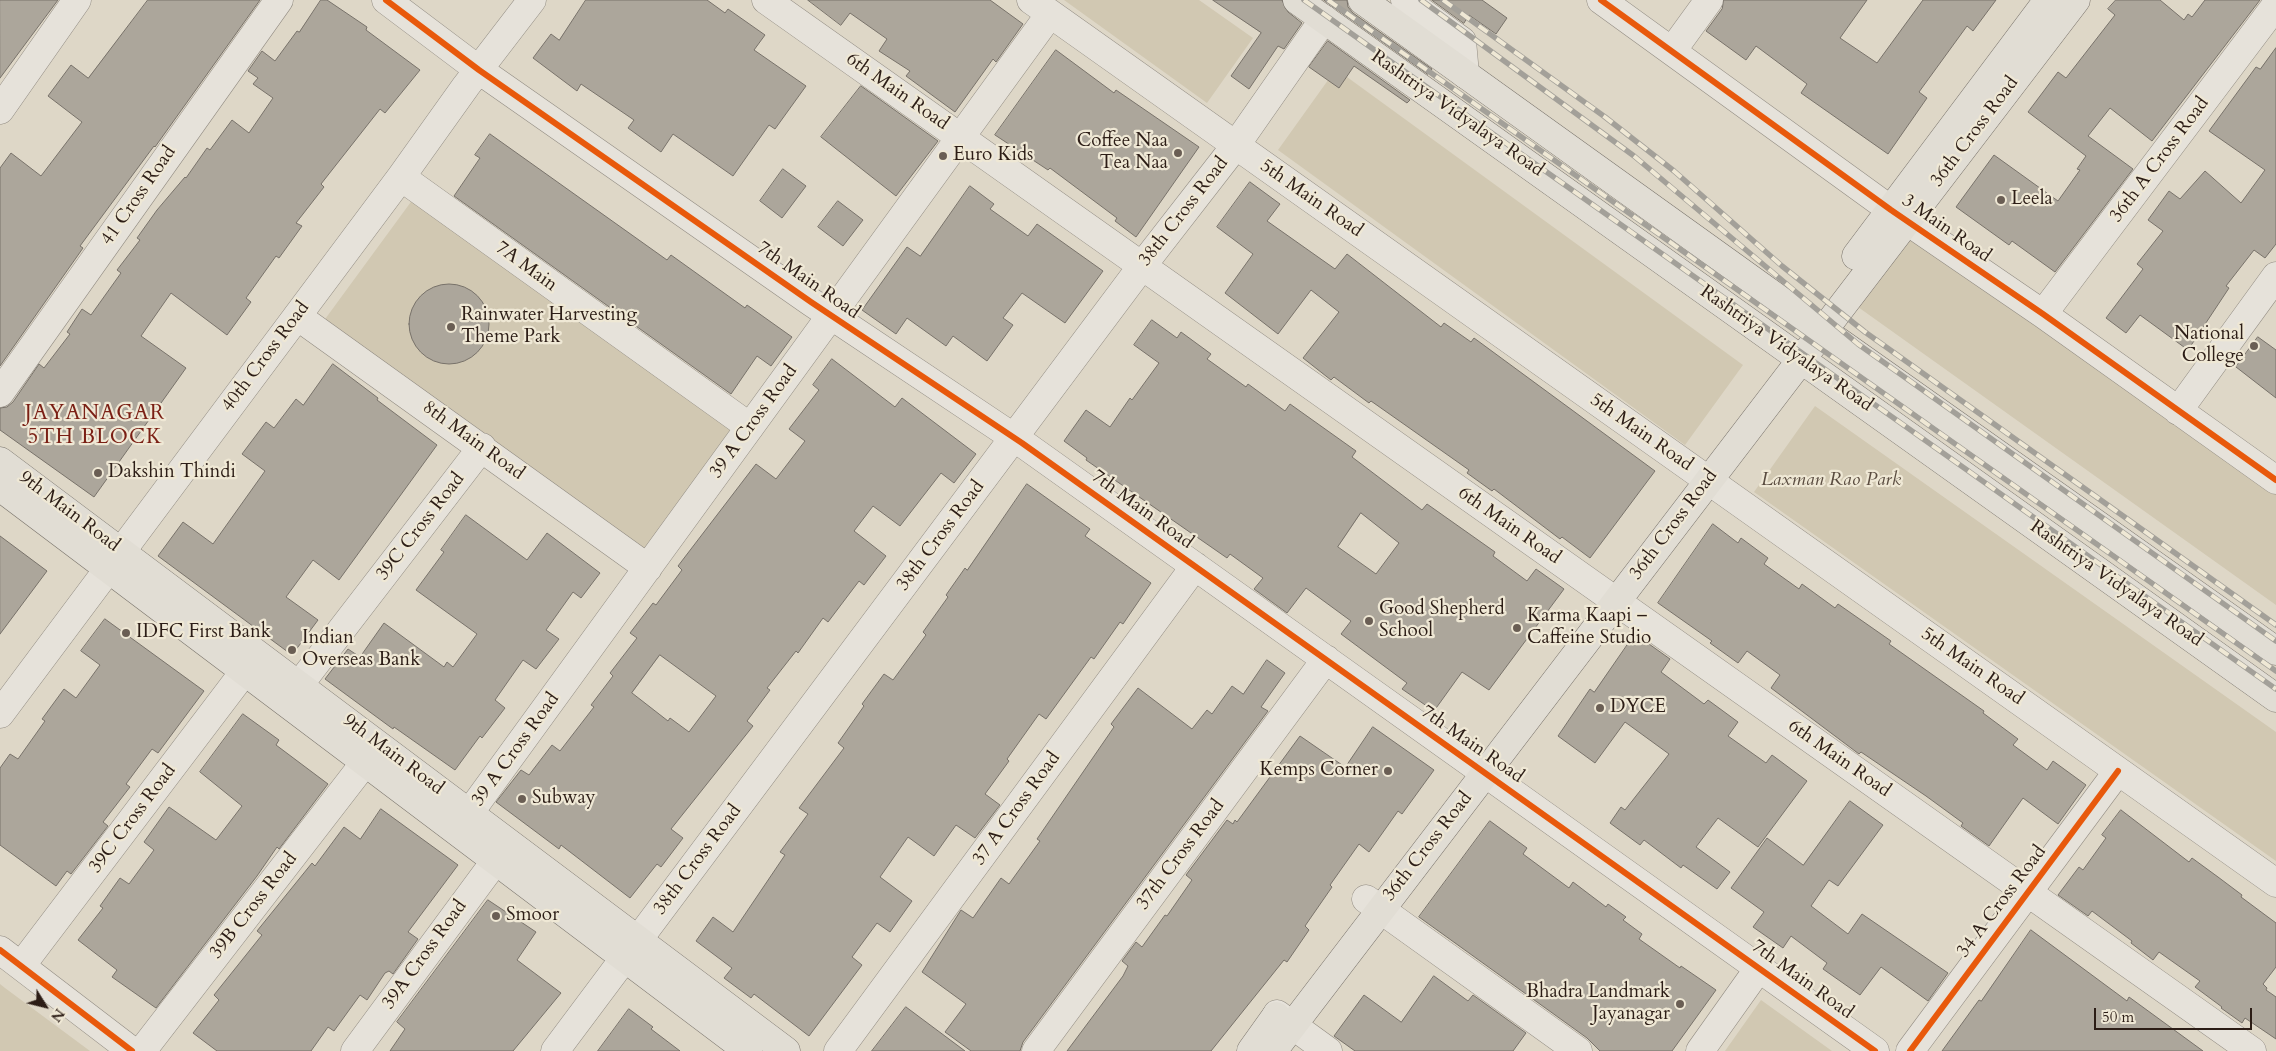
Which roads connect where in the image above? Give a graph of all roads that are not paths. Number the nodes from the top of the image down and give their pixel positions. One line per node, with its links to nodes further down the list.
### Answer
1 (77, 0): 19 (street)
2 (279, 0): 31 (street, 41 Cross Road)
3 (386, 0): 17 (street, 7th Main Road)
4 (532, 0): 17 (street, 40th Cross Road)
5 (766, 0): 20 (street, 6th Main Road)
6 (1297, 0): 15 (main road, Rashtriya Vidyalaya Road)
7 (1362, 0): 18 (main road, Rashtriya Vidyalaya Road)
8 (1405, 0): 18 (street)
9 (1601, 0): 16 (street, 3 Main Road)
10 (1709, 0): 16 (street)
11 (2048, 0): 23 (main road, 36th Cross Road)
12 (2076, 0): 23 (main road, 36th Cross Road)
13 (2276, 5): 26 (street, 36th A Cross Road)
14 (1041, 7): 20 (street, 39 A Cross Road); 21 (street, 5th Main Road)
15 (1324, 19): 21 (street, 38th Cross Road); 30 (main road, Rashtriya Vidyalaya Road)
16 (1672, 51): 23 (street, 3 Main Road)
17 (478, 70): 22 (street, 40th Cross Road); 28 (street, 7th Main Road)
18 (1465, 74): 29 (main road, Rashtriya Vidyalaya Road)
19 (0, 110)
20 (960, 138): 24 (street, 6th Main Road); 28 (street, 39 A Cross Road)
21 (1236, 145): 24 (street, 38th Cross Road); 37 (street, 5th Main Road)
22 (401, 177): 27 (street, 40th Cross Road); 33 (street, 7A Main)
23 (1899, 215): 26 (street, 3 Main Road); 29 (main road, 36th Cross Road)
24 (1142, 266): 34 (street, 38th Cross Road); 43 (street, 6th Main Road)
25 (2276, 276): 32 (street)
26 (2043, 314): 32 (street, 3 Main Road)
27 (297, 316): 35 (street, 8th Main Road); 40 (street, 40th Cross Road)
28 (831, 316): 33 (street, 39 A Cross Road); 34 (street, 7th Main Road)
29 (1816, 326): 30 (main road, 36th Cross Road); 44 (main road, Rashtriya Vidyalaya Road)
30 (1794, 354): 37 (main road, 36th Cross Road); 48 (main road, Rashtriya Vidyalaya Road)
31 (0, 393)
32 (2178, 411): 38 (street, 3 Main Road)
33 (750, 427): 42 (street, 39 A Cross Road)
34 (1015, 438): 41 (street, 7th Main Road); 58 (street, 38th Cross Road)
35 (482, 447): 42 (street, 8th Main Road); 47 (street, 39C Cross Road)
36 (0, 461): 40 (main road, 9th Main Road)
37 (1702, 475): 43 (main road, 36th Cross Road); 52 (street, 5th Main Road)
38 (2276, 480)
39 (0, 487): 40 (main road, 9th Main Road)
40 (115, 559): 46 (main road, 9th Main Road); 47 (main road, 9th Main Road); 49 (street, 40th Cross Road)
41 (1195, 566): 45 (street, 7th Main Road); 68 (street, 37 A Cross Road)
42 (648, 568): 53 (street, 39 A Cross Road)
43 (1609, 596): 51 (main road, 36th Cross Road); 56 (street, 6th Main Road)
44 (2276, 651)
45 (1326, 659): 51 (street, 7th Main Road); 69 (street, 37th Cross Road)
46 (244, 672): 47 (main road, 9th Main Road); 59 (street, 39C Cross Road)
47 (293, 693): 50 (main road, 9th Main Road); 53 (main road, 9th Main Road)
48 (2276, 698)
49 (2, 707)
50 (366, 761): 53 (main road, 9th Main Road); 63 (street, 39B Cross Road)
51 (1478, 768): 57 (main road, 36th Cross Road); 60 (street, 7th Main Road)
52 (2118, 771): 55 (street, 5th Main Road); 56 (street, 34 A Cross Road)
53 (464, 822): 54 (main road, 9th Main Road); 58 (main road, 9th Main Road)
54 (496, 860): 58 (main road, 9th Main Road); 64 (street, 39A Cross Road)
55 (2276, 883)
56 (2028, 893): 76 (street, 34 A Cross Road); 77 (street, 6th Main Road)
57 (1373, 904): 61 (main road, 36th Cross Road); 73 (street)
58 (631, 949): 65 (street, 38th Cross Road); 66 (main road, 9th Main Road); 67 (main road, 9th Main Road)
59 (11, 958): 62 (street)
60 (1759, 968): 74 (street); 75 (street, 7th Main Road)
61 (1285, 1020): 70 (main road, 36th Cross Road); 71 (main road, 36th Cross Road); 72 (street)
62 (132, 1051)
63 (142, 1051)
64 (355, 1051)
65 (555, 1051)
66 (748, 1051)
67 (786, 1051)
68 (838, 1051)
69 (1036, 1051)
70 (1251, 1051)
71 (1273, 1051)
72 (1328, 1051)
73 (1578, 1051)
74 (1700, 1051)
75 (1875, 1051)
76 (1910, 1051)
77 (2252, 1051)

